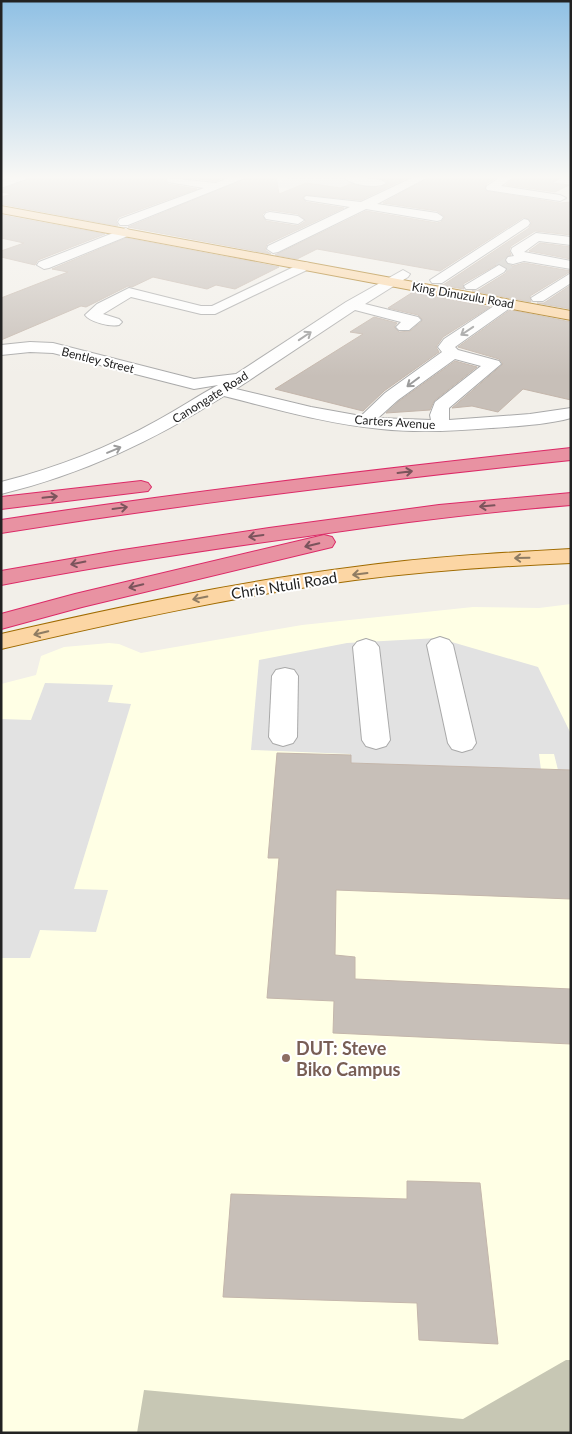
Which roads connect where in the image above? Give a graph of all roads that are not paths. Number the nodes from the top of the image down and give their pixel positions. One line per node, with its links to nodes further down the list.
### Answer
1 (91, 243): 8 (street)
2 (198, 243): 10 (main road, King Dinuzulu Road)
3 (227, 243): 7 (main road, King Dinuzulu Road)
4 (287, 243): 7 (street)
5 (494, 243): 14 (street)
6 (529, 243): 9 (street)
7 (273, 250): 12 (main road, King Dinuzulu Road)
8 (44, 265)
9 (571, 265)
10 (304, 266): 15 (main road, King Dinuzulu Road); 18 (street)
11 (499, 269): 17 (street)
12 (403, 274): 14 (main road, King Dinuzulu Road); 15 (street, Canongate Road)
13 (571, 277): 19 (street)
14 (437, 280): 17 (main road, King Dinuzulu Road)
15 (389, 282): 20 (main road, King Dinuzulu Road); 22 (street, Canongate Road)
16 (151, 283): 18 (street)
17 (471, 286): 19 (main road, King Dinuzulu Road)
18 (129, 292): 23 (street)
19 (538, 298): 21 (main road, King Dinuzulu Road)
20 (508, 304): 24 (main road, King Dinuzulu Road); 27 (street, one-way to 27)
21 (571, 304)
22 (351, 305): 25 (street); 28 (street, Canongate Road, one-way to 22)
23 (117, 316)
24 (571, 316)
25 (404, 327)
26 (1, 350): 29 (street, Bentley Street)
27 (452, 353): 33 (street, one-way to 33); 34 (street)
28 (245, 375): 29 (street, Bentley Street); 30 (street, Canongate Road)
29 (194, 384): 31 (street)
30 (221, 390): 31 (street, Canongate Road); 33 (street, Carters Avenue)
31 (201, 402): 37 (street, Canongate Road, one-way to 31)
32 (571, 413): 34 (street, Carters Avenue)
33 (366, 422): 34 (street, Carters Avenue)
34 (441, 426)
35 (571, 454): 36 (highway, one-way to 35)
36 (357, 477): 39 (highway, one-way to 36); 41 (highway, one-way to 36)
37 (1, 488)
38 (571, 499): 40 (highway, one-way to 40)
39 (1, 503)
40 (443, 510): 45 (highway, one-way to 45); 46 (highway, one-way to 46)
41 (54, 518): 42 (highway); 43 (highway)
42 (1, 522)
43 (1, 527)
44 (571, 556): 47 (main road, Chris Ntuli Road, one-way to 47)
45 (1, 578)
46 (1, 622)
47 (1, 642)
48 (440, 644): 53 (street)
49 (366, 647): 52 (street)
50 (285, 676): 51 (street)
51 (282, 737)
52 (376, 740)
53 (462, 743)

